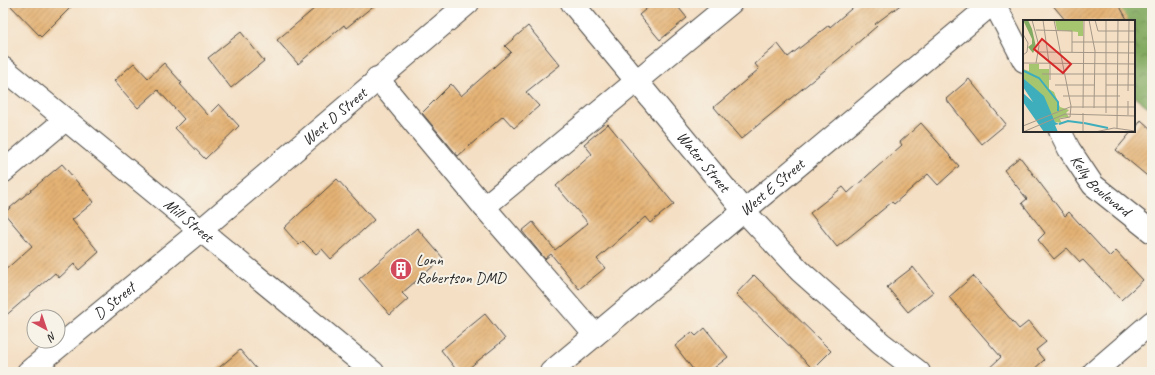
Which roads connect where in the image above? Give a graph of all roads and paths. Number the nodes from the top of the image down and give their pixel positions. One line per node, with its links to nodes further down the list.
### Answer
1 (468, 3): 7 (street, West D Street)
2 (572, 3): 8 (street, Water Street)
3 (731, 3): 8 (street)
4 (993, 3): 5 (street); 13 (street, West E Street)
5 (1023, 60)
6 (3, 68): 9 (street, Mill Street)
7 (378, 78): 12 (street); 14 (street, West D Street)
8 (636, 82): 12 (street); 13 (street, Water Street)
9 (65, 120): 11 (street); 14 (street, Mill Street)
10 (1060, 132): 15 (street, Kelly Boulevard)
11 (3, 172)
12 (484, 207): 17 (street)
13 (744, 211): 17 (street, West E Street); 21 (street, Water Street)
14 (201, 230): 18 (street, D Street); 19 (street, Mill Street)
15 (1152, 232)
16 (1152, 322): 22 (street)
17 (595, 335): 20 (street, West E Street)
18 (28, 372)
19 (373, 372)
20 (551, 372)
21 (919, 372)
22 (1094, 372)

